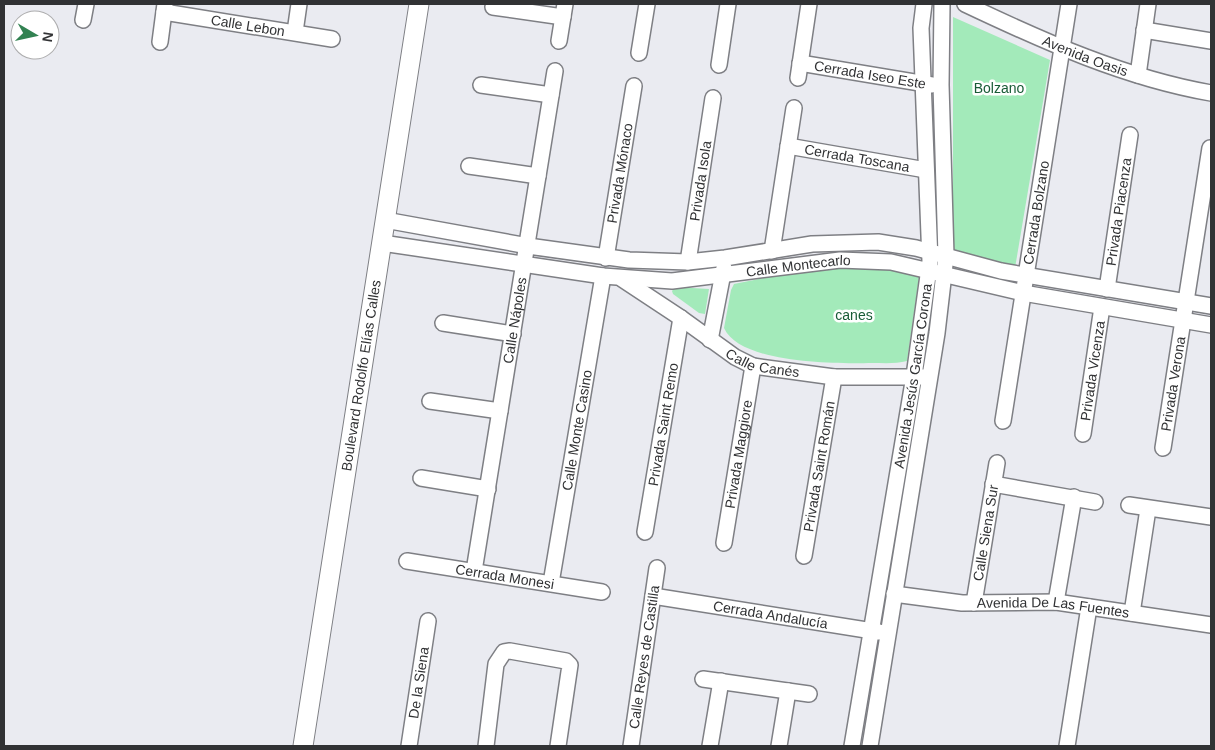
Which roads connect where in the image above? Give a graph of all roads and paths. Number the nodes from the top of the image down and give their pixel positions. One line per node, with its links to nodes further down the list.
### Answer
1 (86, 4): 15 (street)
2 (299, 4): 17 (street)
3 (419, 4): 41 (main road, Boulevard Rodolfo Elías Calles)
4 (647, 4): 23 (street)
5 (728, 4): 24 (street)
6 (809, 4): 27 (street, Cerrada Iseo Este)
7 (924, 4): 27 (street, Avenida Jesús García Corona)
8 (942, 4): 29 (street, Avenida Jesús García Corona)
9 (965, 4): 22 (street, Avenida Oasis)
10 (1069, 4): 22 (street, Cerrada Bolzano)
11 (1148, 4): 16 (street)
12 (494, 7): 14 (street)
13 (165, 8): 17 (street, Calle Lebon); 21 (street)
14 (564, 11): 19 (street)
15 (84, 20)
16 (1144, 30): 20 (street); 26 (street)
17 (295, 32): 18 (street, Calle Lebon)
18 (332, 39)
19 (559, 41)
20 (1211, 41)
21 (160, 42)
22 (1063, 46): 26 (street, Avenida Oasis); 55 (street, Cerrada Bolzano)
23 (639, 53)
24 (719, 65)
25 (555, 71): 32 (street, Calle Nápoles)
26 (1138, 75): 31 (street, Avenida Oasis)
27 (924, 84): 29 (street, Cerrada Iseo Este); 39 (street, Avenida Jesús García Corona)
28 (481, 85): 32 (street)
29 (941, 85): 46 (street, Avenida Jesús García Corona)
30 (634, 86): 47 (street, Privada Mónaco)
31 (1211, 93)
32 (551, 95): 40 (street, Calle Nápoles)
33 (713, 98): 49 (street, Privada Isola)
34 (794, 108): 36 (street, Cerrada Toscana)
35 (1130, 135): 57 (street, Privada Piacenza)
36 (788, 146): 39 (street, Cerrada Toscana); 44 (street, Cerrada Toscana)
37 (1210, 148): 59 (street, Privada Verona)
38 (469, 166): 40 (street)
39 (926, 170): 45 (street, Avenida Jesús García Corona)
40 (538, 176): 43 (street, Calle Nápoles)
41 (385, 220): 42 (main road, Boulevard Rodolfo Elías Calles); 43 (street, Calle Montecarlo)
42 (382, 243): 50 (street, Calle Montecarlo); 108 (main road, Boulevard Rodolfo Elías Calles)
43 (528, 246): 47 (street, Calle Montecarlo); 50 (street, Calle Nápoles)
44 (772, 251): 45 (street, Calle Montecarlo); 48 (street, Calle Montecarlo)
45 (930, 252): 46 (street, Calle Montecarlo); 51 (street, Avenida Jesús García Corona)
46 (946, 256): 52 (street, Avenida Jesús García Corona); 55 (street, Calle Montecarlo)
47 (606, 258): 49 (street, Calle Montecarlo)
48 (725, 258): 49 (street, Calle Montecarlo); 54 (street)
49 (688, 262)
50 (524, 265): 53 (street, Calle Montecarlo); 66 (street, Calle Nápoles)
51 (929, 270): 52 (street, Calle Montecarlo); 54 (street, Calle Montecarlo); 69 (street, Avenida Jesús García Corona)
52 (944, 274): 58 (street, Calle Montecarlo); 71 (street, Avenida Jesús García Corona)
53 (603, 276): 56 (street, Calle Montecarlo); 92 (street, Calle Monte Casino)
54 (722, 276): 56 (street, Calle Montecarlo); 67 (street)
55 (1027, 276): 57 (street, Calle Montecarlo); 58 (street, Cerrada Bolzano)
56 (621, 278): 62 (street, Calle Canés)
57 (1107, 289): 59 (street, Calle Montecarlo)
58 (1024, 293): 61 (street, Calle Montecarlo); 74 (street, Cerrada Bolzano)
59 (1187, 301): 60 (street, Calle Montecarlo); 63 (street, Privada Verona)
60 (1211, 306)
61 (1102, 307): 63 (street, Calle Montecarlo); 75 (street, Privada Vicenza)
62 (681, 318): 67 (street, Calle Canés); 86 (street, Privada Saint Remo)
63 (1183, 320): 65 (street, Calle Montecarlo); 76 (street, Privada Verona)
64 (443, 323): 66 (street)
65 (1211, 325)
66 (513, 334): 73 (street, Calle Nápoles)
67 (710, 340): 68 (street, Calle Canés)
68 (753, 366): 70 (street, Calle Canés); 87 (street, Privada Maggiore)
69 (914, 376): 70 (street, Calle Canés); 71 (street, Calle Canés); 102 (street, Avenida Jesús García Corona)
70 (834, 377): 88 (street, Privada Saint Román)
71 (930, 377): 94 (street, Avenida Jesús García Corona)
72 (430, 401): 73 (street)
73 (500, 411): 80 (street, Calle Nápoles)
74 (1003, 421)
75 (1083, 434)
76 (1163, 448)
77 (997, 462): 79 (street, Calle Siena Sur)
78 (422, 478): 80 (street)
79 (993, 484): 81 (street); 97 (street, Calle Siena Sur)
80 (488, 489): 91 (street, Calle Nápoles)
81 (1074, 497): 82 (street); 96 (street)
82 (1095, 502)
83 (1130, 505): 84 (street)
84 (1148, 508): 85 (street); 99 (street)
85 (1211, 517)
86 (645, 532)
87 (724, 543)
88 (804, 556)
89 (407, 560): 91 (street, Cerrada Monesi)
90 (657, 568): 95 (street, Calle Reyes de Castilla)
91 (474, 571): 92 (street, Cerrada Monesi)
92 (551, 583): 93 (street, Cerrada Monesi)
93 (602, 592)
94 (894, 594): 97 (street, Avenida De Las Fuentes); 103 (street, Avenida Jesús García Corona)
95 (653, 596): 102 (street, Cerrada Andalucía); 112 (street, Calle Reyes de Castilla)
96 (1056, 602): 97 (street, Avenida De Las Fuentes); 98 (street, Avenida De Las Fuentes)
97 (974, 603)
98 (1089, 607): 99 (street, Avenida De Las Fuentes); 117 (street)
99 (1132, 612): 101 (street, Avenida De Las Fuentes)
100 (428, 620): 109 (street, De la Siena)
101 (1211, 623)
102 (871, 630): 103 (street, Cerrada Andalucía); 115 (street, Avenida Jesús García Corona)
103 (888, 634): 116 (street, Avenida Jesús García Corona)
104 (703, 678): 105 (street)
105 (721, 681): 106 (street); 113 (street)
106 (788, 691): 107 (street); 114 (street)
107 (809, 694)
108 (303, 746)
109 (409, 746)
110 (486, 746): 111 (street)
111 (558, 746)
112 (631, 746)
113 (710, 746)
114 (779, 746)
115 (852, 746)
116 (870, 746)
117 (1067, 746)

